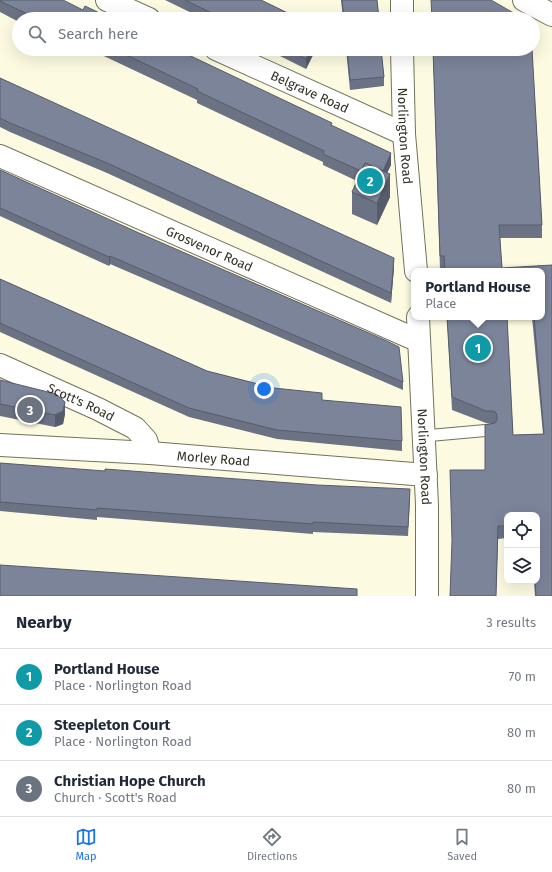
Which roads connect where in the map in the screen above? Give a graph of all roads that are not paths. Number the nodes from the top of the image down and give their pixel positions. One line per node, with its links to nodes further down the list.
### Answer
1 (107, 0): 4 (street)
2 (402, 0): 5 (street)
3 (524, 0): 6 (street)
4 (134, 12)
5 (402, 12)
6 (552, 15)
7 (231, 56): 9 (street, Belgrave Road)
8 (402, 56): 9 (street, Norlington Road)
9 (404, 134): 11 (street, Norlington Road)
10 (0, 156): 13 (street, Grosvenor Road)
11 (416, 268)
12 (418, 320): 13 (street, Norlington Road)
13 (419, 341): 16 (street, Norlington Road)
14 (0, 365): 18 (street, Scott's Road)
15 (491, 430): 16 (lane)
16 (424, 436): 19 (street, Norlington Road)
17 (0, 445): 18 (street, Morley Road)
18 (150, 452): 19 (street, Morley Road)
19 (426, 475): 20 (street, Norlington Road)
20 (427, 596)

